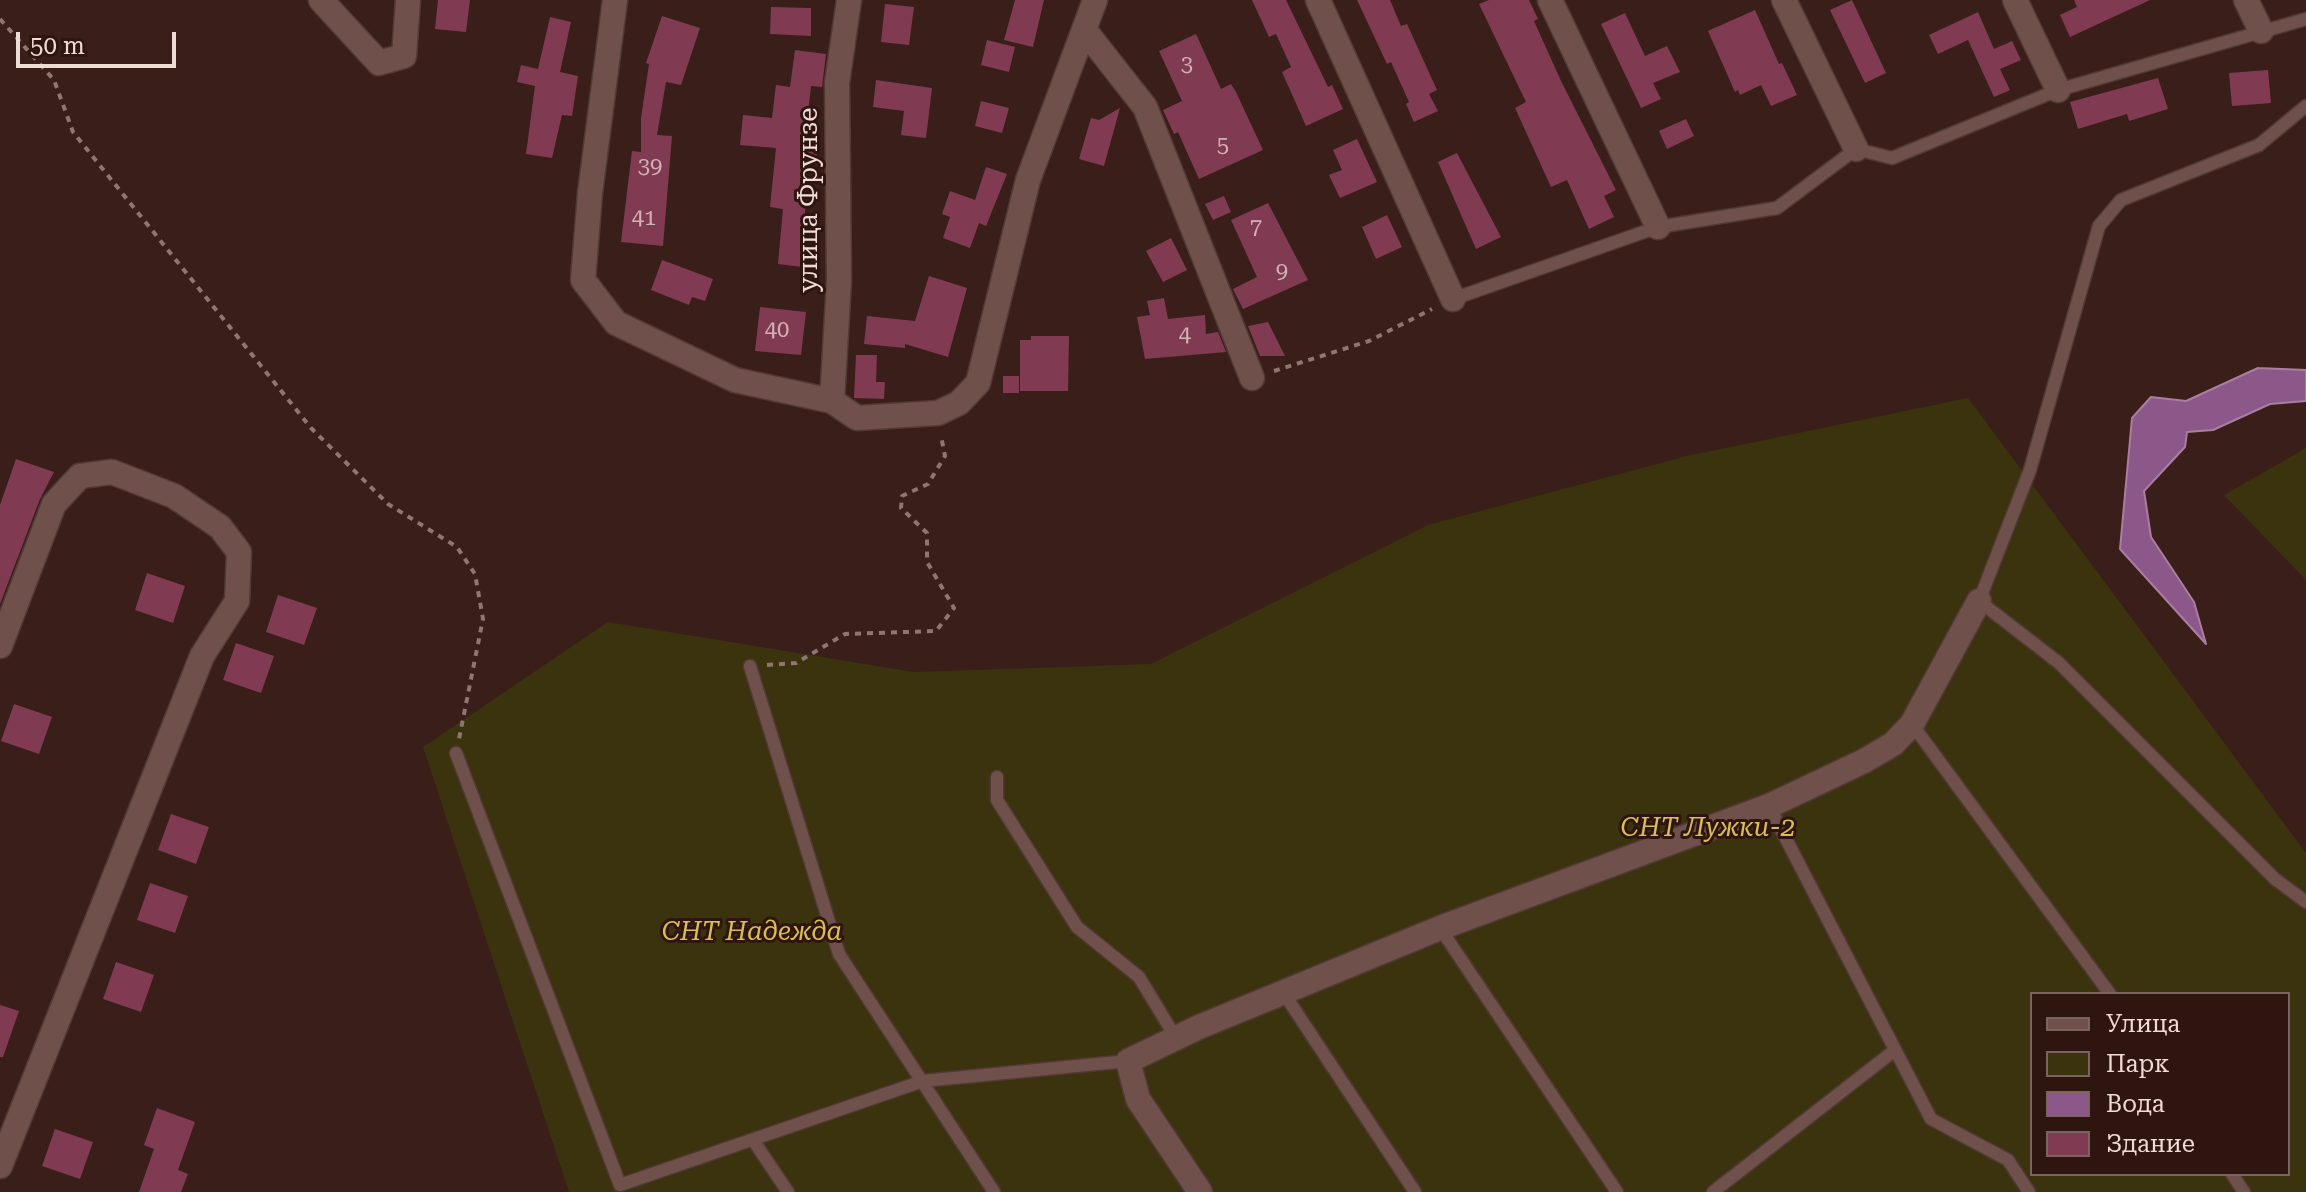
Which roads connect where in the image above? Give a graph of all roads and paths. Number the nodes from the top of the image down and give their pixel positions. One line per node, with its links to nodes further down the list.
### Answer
1 (321, 0): 2 (street)
2 (408, 0)
3 (615, 0): 21 (street)
4 (849, 0): 21 (street, улица Фрунзе)
5 (1095, 0): 14 (street)
6 (1318, 0): 19 (street)
7 (1550, 0): 18 (street)
8 (1784, 0): 17 (street)
9 (2015, 0): 15 (street)
10 (2246, 0): 13 (street)
11 (0, 19): 27 (path)
12 (2306, 19): 13 (lane)
13 (2261, 31): 15 (lane)
14 (1086, 32): 20 (street); 22 (street)
15 (2058, 90): 17 (lane)
16 (2306, 106): 23 (lane)
17 (1856, 149): 18 (lane)
18 (1658, 227): 19 (lane)
19 (1453, 299): 20 (path)
20 (1252, 378)
21 (832, 401): 22 (street)
22 (938, 413): 25 (path)
23 (1979, 601): 26 (street); 30 (lane)
24 (0, 646): 39 (street)
25 (750, 666): 37 (lane)
26 (1912, 724): 29 (street); 33 (lane)
27 (456, 753): 38 (lane)
28 (997, 777): 34 (lane)
29 (1769, 806): 31 (street); 35 (lane)
30 (2306, 902)
31 (1440, 928): 32 (street); 44 (lane)
32 (1283, 992): 34 (street); 43 (lane)
33 (2109, 992)
34 (1176, 1038): 36 (street)
35 (1895, 1050): 45 (lane); 46 (lane)
36 (1128, 1061): 37 (lane); 42 (street)
37 (923, 1081): 38 (lane); 41 (lane)
38 (753, 1140): 40 (lane)
39 (0, 1166)
40 (788, 1192)
41 (994, 1192)
42 (1200, 1192)
43 (1415, 1192)
44 (1617, 1192)
45 (1713, 1192)
46 (2029, 1192)

